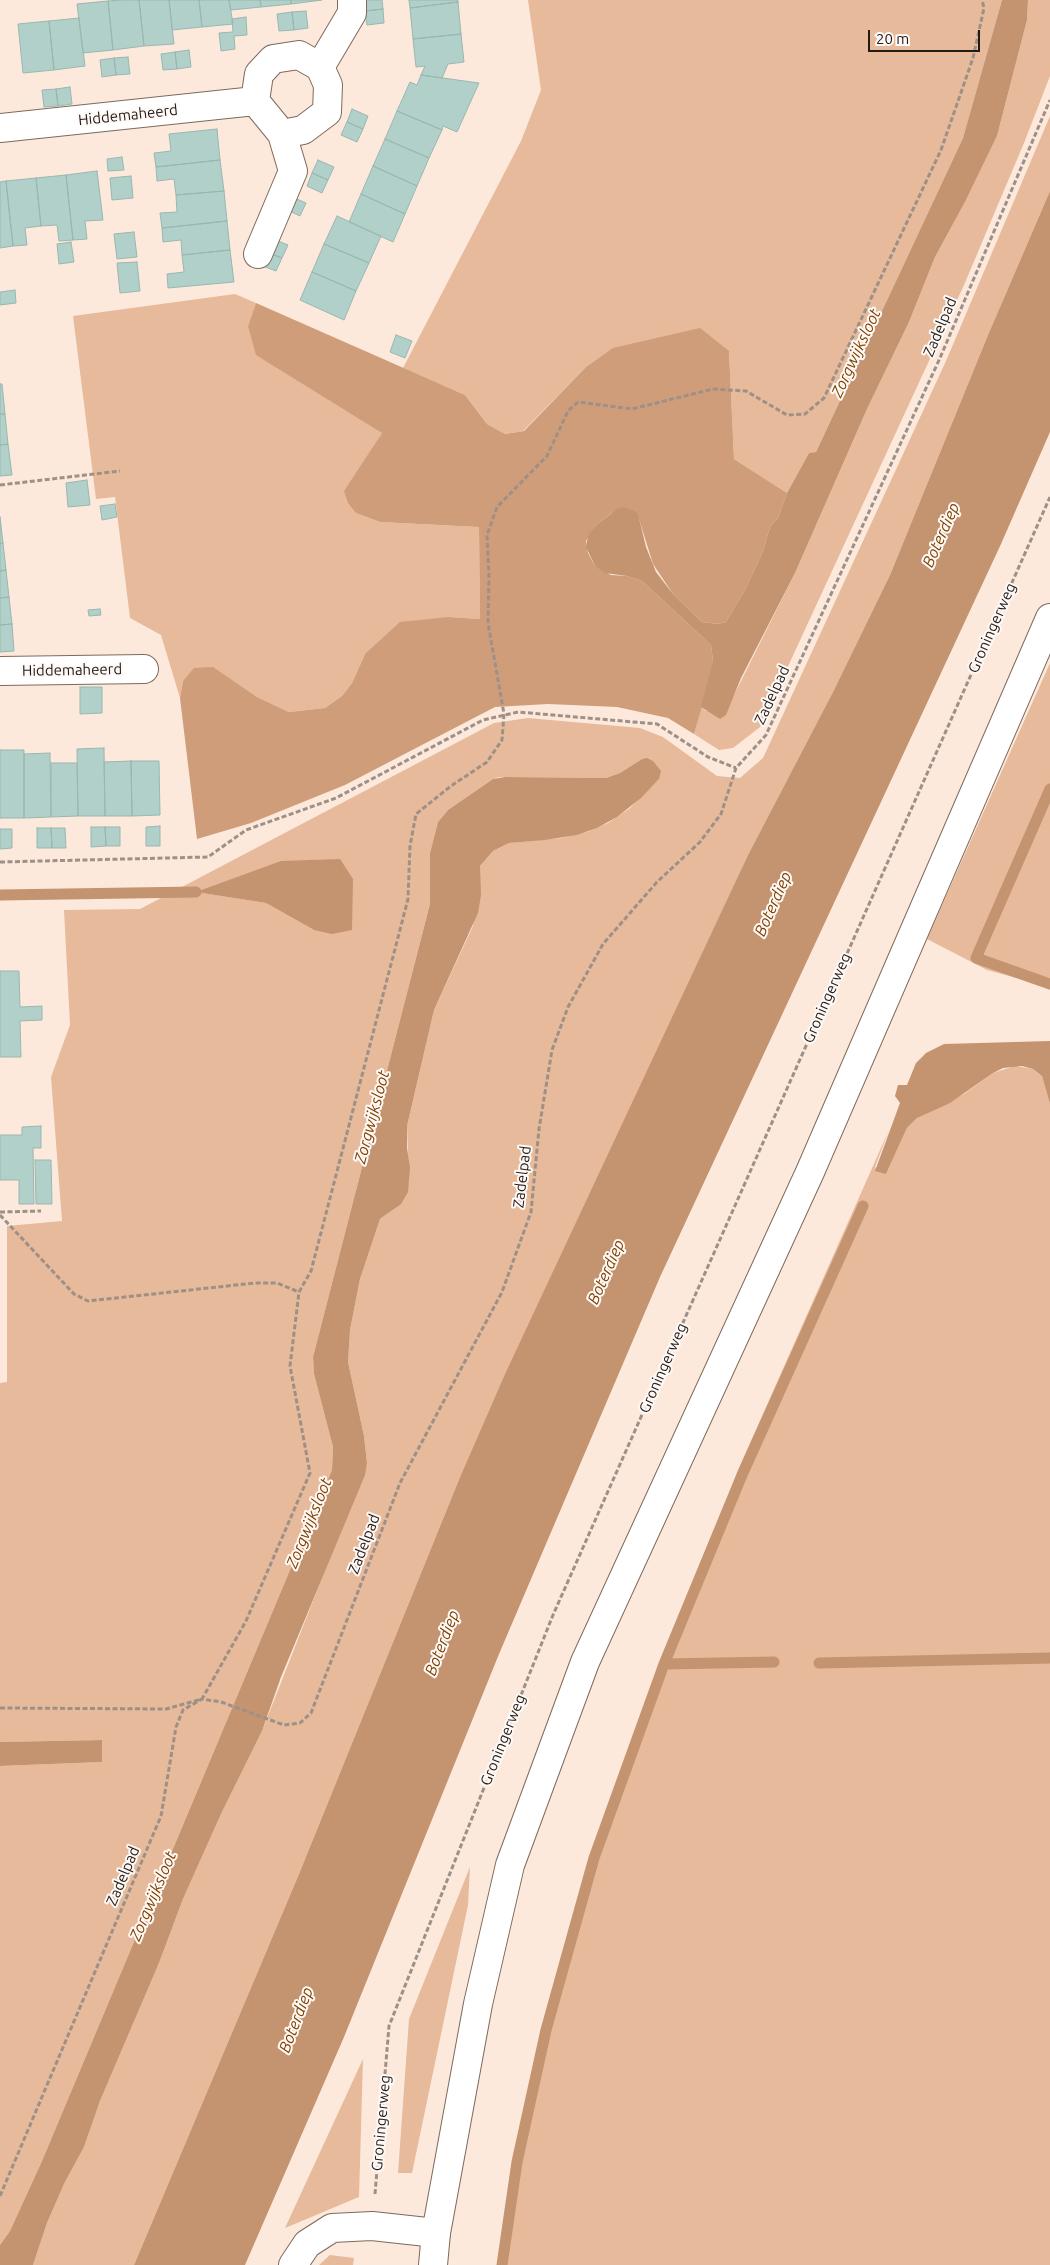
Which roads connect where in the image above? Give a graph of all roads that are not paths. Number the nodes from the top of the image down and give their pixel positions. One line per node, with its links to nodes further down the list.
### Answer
1 (352, 0): 2 (main road)
2 (320, 67): 3 (main road); 5 (main road)
3 (255, 101): 4 (main road, Hiddemaheerd); 5 (main road)
4 (0, 128)
5 (282, 134): 6 (main road)
6 (258, 254)
7 (1050, 618): 10 (main road)
8 (144, 669): 9 (main road, Hiddemaheerd)
9 (0, 671)
10 (436, 2233): 11 (main road); 12 (main road)
11 (293, 2265)
12 (433, 2265)

